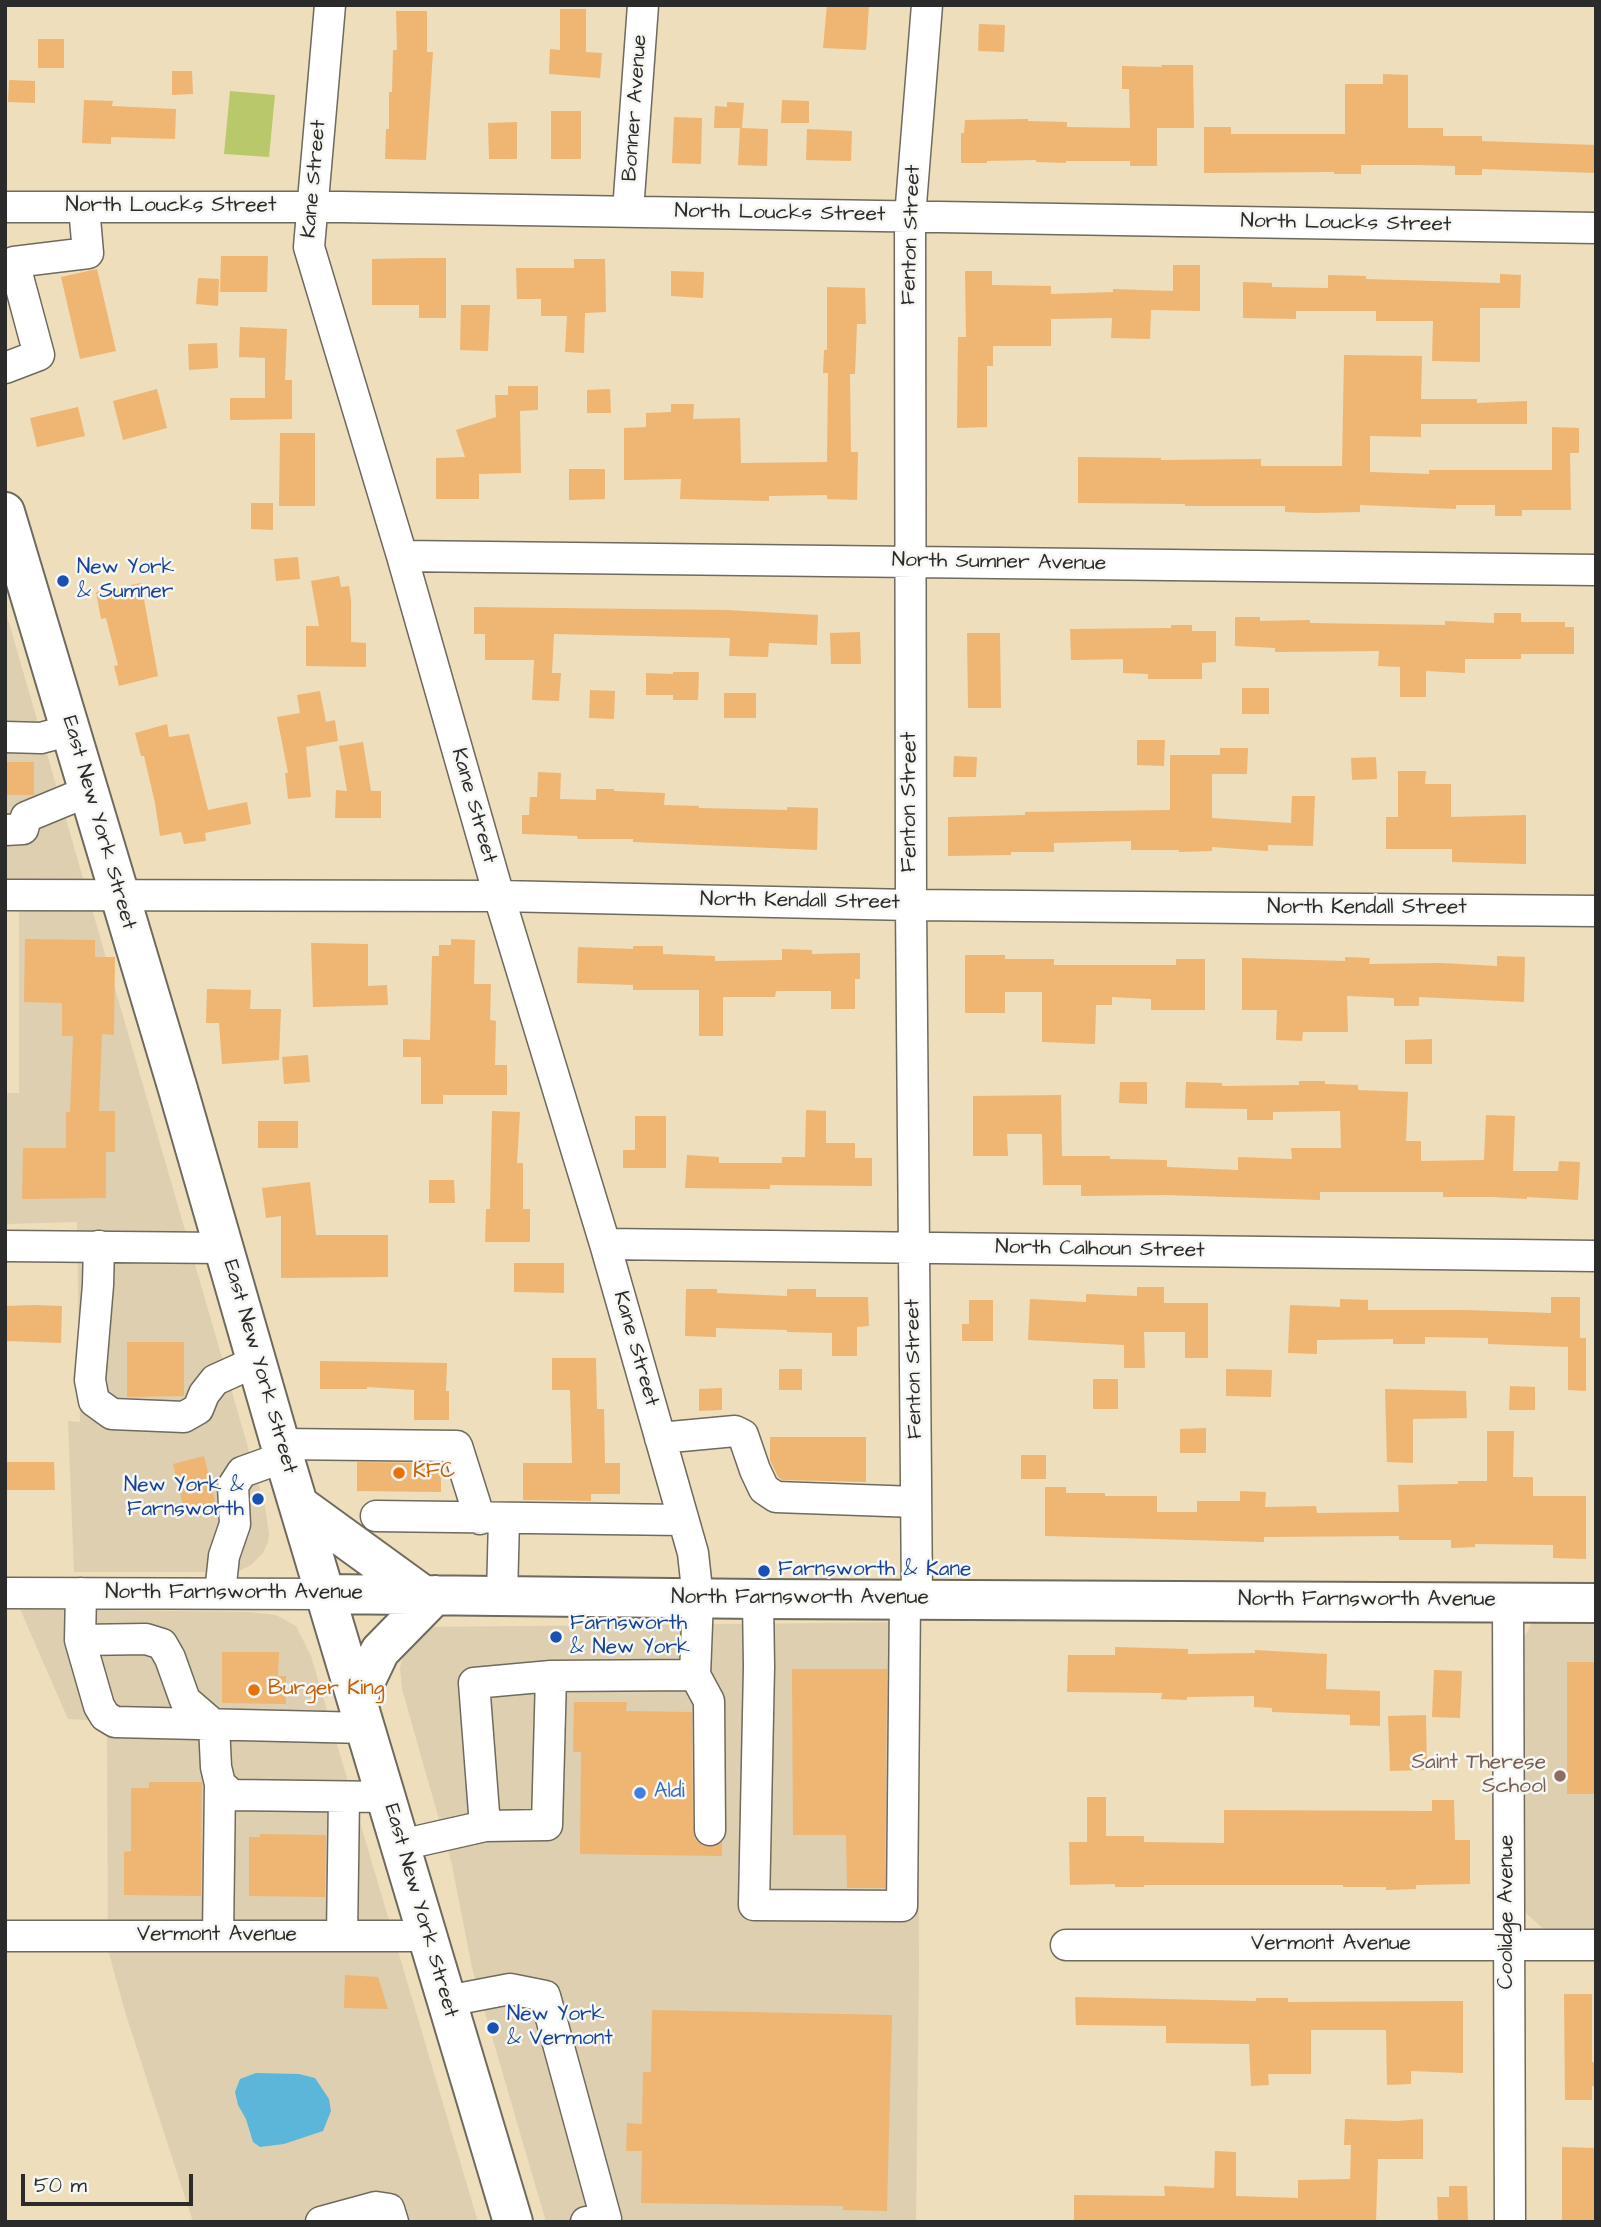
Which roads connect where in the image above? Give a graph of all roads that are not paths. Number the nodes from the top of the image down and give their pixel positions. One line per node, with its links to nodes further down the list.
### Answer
1 (330, 5): 6 (street, Kane Street)
2 (643, 5): 7 (street, Bonner Avenue)
3 (928, 5): 8 (street, Fenton Street)
4 (5, 207): 5 (street, North Loucks Street)
5 (84, 207): 6 (street, North Loucks Street); 10 (street)
6 (312, 207): 7 (street, North Loucks Street); 13 (street, Kane Street)
7 (628, 211): 8 (street, North Loucks Street)
8 (910, 217): 9 (street, North Loucks Street); 14 (street, Fenton Street)
9 (1596, 228)
10 (5, 368)
11 (5, 512): 12 (main road, East New York Street)
12 (11, 553): 16 (main road, East New York Street)
13 (402, 556): 14 (street, North Sumner Avenue); 22 (street, Kane Street)
14 (910, 562): 15 (street, North Sumner Avenue); 23 (street, Fenton Street)
15 (1596, 570)
16 (71, 730): 17 (street); 18 (main road, East New York Street)
17 (5, 737)
18 (89, 791): 19 (street); 21 (main road, East New York Street)
19 (5, 830)
20 (5, 895): 21 (street, North Kendall Street)
21 (119, 895): 22 (street, North Kendall Street); 28 (main road, East New York Street)
22 (499, 896): 23 (street, North Kendall Street); 25 (street, Kane Street)
23 (911, 905): 24 (street, North Kendall Street); 29 (street, Fenton Street)
24 (1596, 911)
25 (605, 1244): 29 (street, North Calhoun Street); 32 (street, Kane Street)
26 (5, 1246): 27 (street)
27 (99, 1247): 28 (street); 31 (street)
28 (225, 1248): 31 (main road, East New York Street)
29 (914, 1248): 30 (street, North Calhoun Street); 34 (street, Fenton Street)
30 (1596, 1256)
31 (257, 1361): 33 (main road, East New York Street)
32 (660, 1438): 34 (street); 38 (street, Kane Street)
33 (282, 1450): 35 (main road, East New York Street); 37 (street); 41 (street)
34 (916, 1502): 47 (street, Fenton Street)
35 (299, 1505): 42 (main road, East New York Street); 43 (main road)
36 (376, 1516): 37 (street)
37 (492, 1519): 38 (street); 44 (street)
38 (683, 1520): 45 (street, Kane Street)
39 (5, 1593): 40 (street, North Farnsworth Avenue)
40 (81, 1593): 41 (street, North Farnsworth Avenue); 50 (street)
41 (220, 1593): 42 (street, North Farnsworth Avenue)
42 (326, 1594): 43 (main road, North Farnsworth Avenue); 53 (main road, East New York Street)
43 (429, 1595): 44 (main road, North Farnsworth Avenue); 53 (main road)
44 (502, 1596): 45 (main road, North Farnsworth Avenue)
45 (698, 1599): 46 (main road, North Farnsworth Avenue); 51 (street, Kane Street)
46 (758, 1599): 47 (main road, North Farnsworth Avenue); 47 (street, Fenton Street)
47 (911, 1599): 48 (main road, North Farnsworth Avenue)
48 (1508, 1602): 49 (main road, North Farnsworth Avenue); 66 (street, Coolidge Avenue)
49 (1596, 1603)
50 (91, 1640): 54 (street); 54 (street); 55 (street)
51 (695, 1675): 52 (street); 60 (street)
52 (551, 1676): 59 (street); 59 (street)
53 (362, 1714): 55 (street); 58 (main road, East New York Street)
54 (214, 1725): 55 (street); 56 (street)
55 (313, 1727)
56 (220, 1784): 57 (street); 63 (street)
57 (344, 1797): 58 (street); 64 (street)
58 (387, 1797): 61 (main road, East New York Street)
59 (485, 1826): 61 (street)
60 (710, 1830)
61 (401, 1845): 65 (main road, East New York Street)
62 (5, 1936): 63 (street, Vermont Avenue)
63 (218, 1936): 64 (street, Vermont Avenue)
64 (342, 1936): 65 (street, Vermont Avenue)
65 (428, 1937): 69 (main road, East New York Street)
66 (1508, 1944): 67 (street, Vermont Avenue); 68 (street, Vermont Avenue); 74 (street, Coolidge Avenue)
67 (1066, 1945)
68 (1596, 1945)
69 (447, 2001): 70 (street); 73 (main road, East New York Street)
70 (600, 2221)
71 (321, 2222): 72 (street)
72 (393, 2222)
73 (513, 2222)
74 (1510, 2222)

